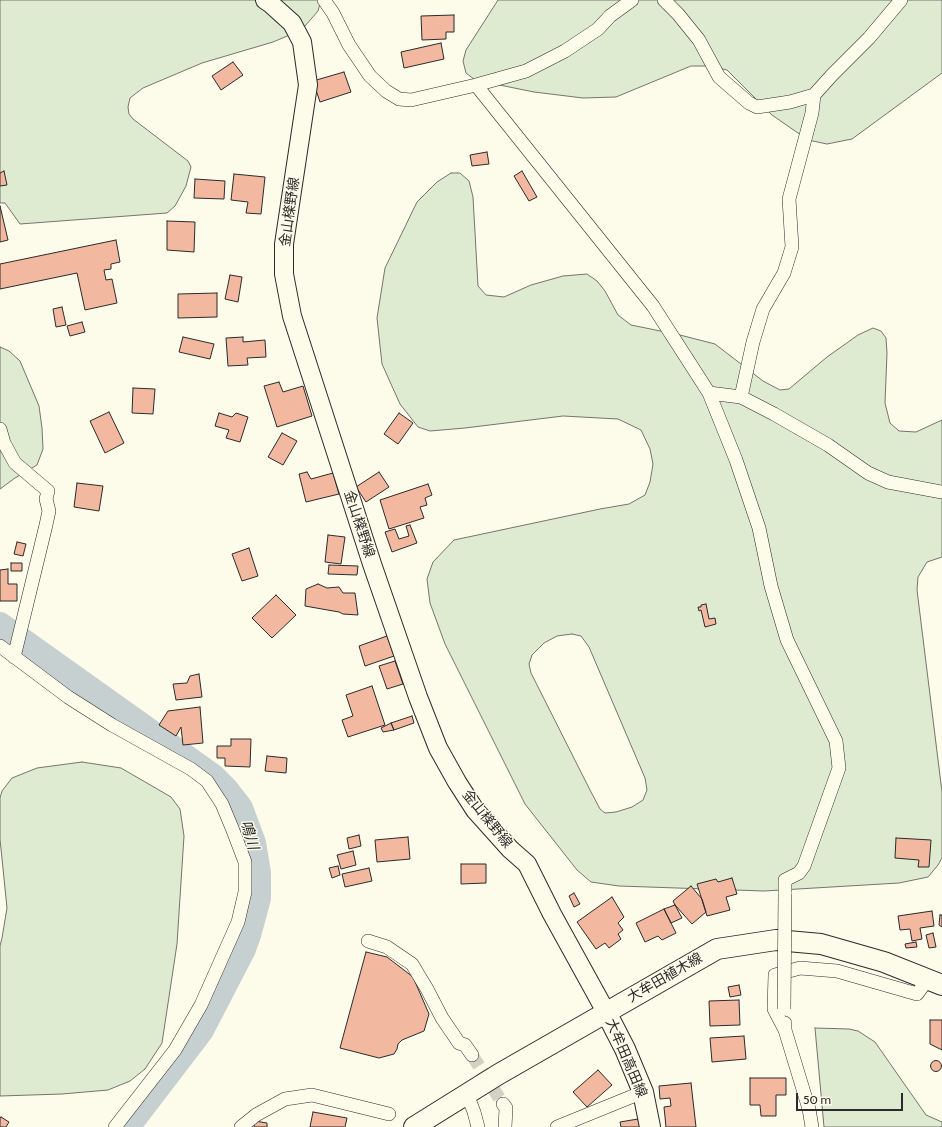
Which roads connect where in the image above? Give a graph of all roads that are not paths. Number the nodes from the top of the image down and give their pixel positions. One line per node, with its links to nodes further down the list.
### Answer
1 (324, 0): 6 (street)
2 (632, 0): 6 (street)
3 (664, 0): 7 (street)
4 (901, 0): 7 (street)
5 (272, 1): 16 (main road, 金山檪野線)
6 (476, 85): 8 (street)
7 (814, 95): 9 (street)
8 (709, 393): 9 (street); 17 (street, bridge)
9 (741, 397): 11 (street)
10 (0, 429): 13 (street)
11 (942, 492)
12 (0, 646): 13 (street)
13 (14, 657): 23 (street)
14 (368, 941): 18 (street)
15 (935, 982): 16 (main road, 大牟田植木線); 17 (street)
16 (606, 1012): 19 (main road, 大牟田高田線); 20 (main road, 大牟田植木線)
17 (785, 1030): 30 (street)
18 (472, 1055)
19 (643, 1092): 28 (street); 29 (main road, 大牟田高田線)
20 (467, 1094): 25 (main road, 大牟田植木線); 26 (street)
21 (502, 1104): 27 (street)
22 (389, 1114): 24 (street)
23 (115, 1127)
24 (241, 1127)
25 (414, 1127)
26 (478, 1127)
27 (505, 1127)
28 (557, 1127)
29 (650, 1127)
30 (812, 1127)

